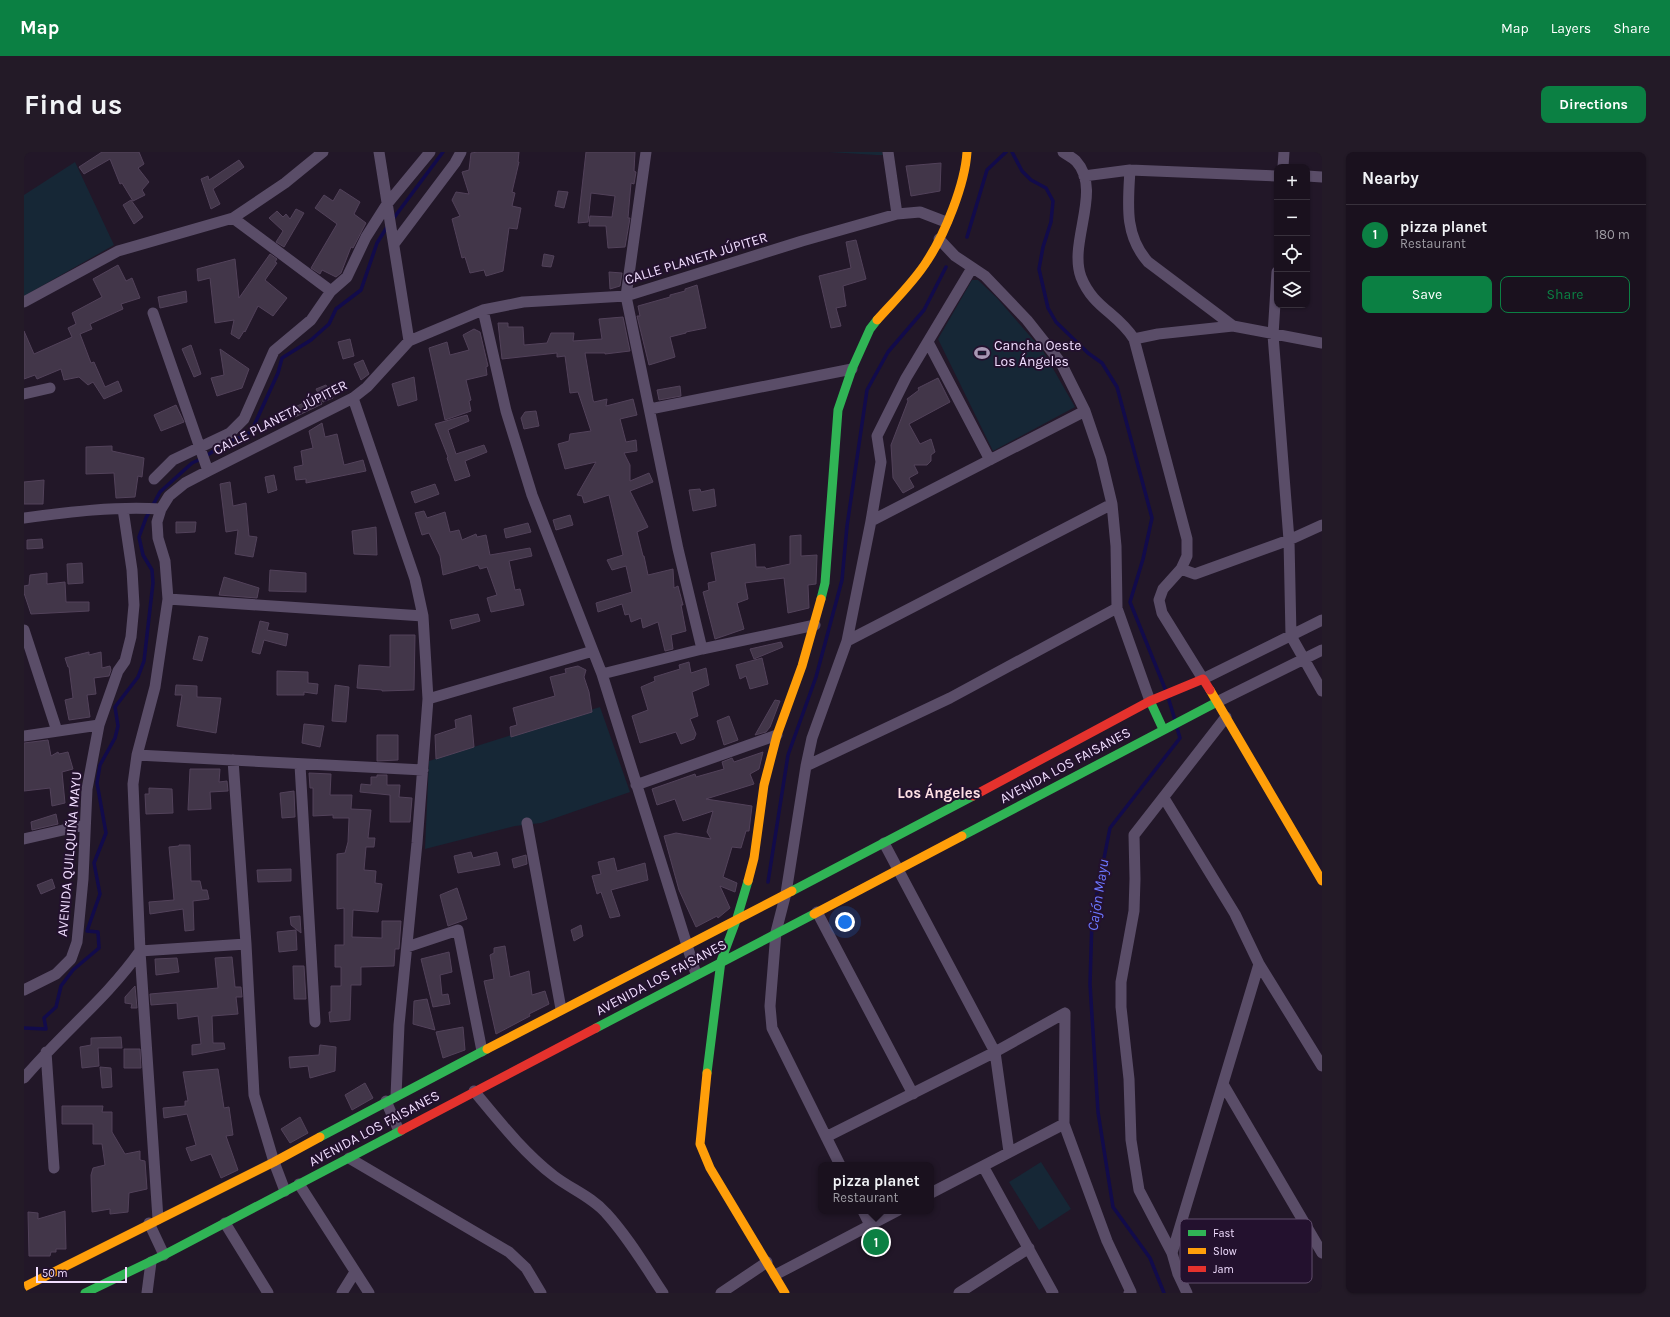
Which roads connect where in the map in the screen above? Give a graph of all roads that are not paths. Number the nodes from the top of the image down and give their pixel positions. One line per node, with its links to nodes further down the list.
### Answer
1 (323, 152): 18 (street)
2 (379, 152): 16 (street)
3 (430, 152): 16 (street)
4 (461, 152): 21 (street)
5 (646, 152): 24 (street)
6 (888, 152): 17 (street)
7 (967, 152): 19 (street)
8 (1063, 152): 12 (street)
9 (1284, 152): 10 (street)
10 (1283, 164)
11 (1130, 170): 12 (street); 13 (street); 29 (street)
12 (1084, 176): 31 (street)
13 (1274, 176)
14 (1310, 176): 15 (street)
15 (1322, 177)
16 (387, 204): 21 (street); 23 (street)
17 (897, 214): 19 (street, CALLE PLANETA JÚPITER); 24 (street, CALLE PLANETA JÚPITER)
18 (233, 218): 23 (street); 25 (street)
19 (946, 222): 20 (street)
20 (939, 239): 22 (street); 35 (street)
21 (394, 244): 32 (street)
22 (972, 268): 33 (street); 40 (street)
23 (331, 291): 41 (street)
24 (626, 296): 27 (street, CALLE PLANETA JÚPITER); 39 (street)
25 (24, 302)
26 (1275, 308): 30 (street)
27 (483, 310): 32 (street, CALLE PLANETA JÚPITER); 63 (street)
28 (154, 314): 41 (street)
29 (1233, 326): 30 (street); 31 (street)
30 (1273, 335): 34 (street); 51 (street)
31 (1134, 339): 52 (street)
32 (409, 341): 38 (street, CALLE PLANETA JÚPITER)
33 (928, 342): 42 (street); 49 (street)
34 (1322, 343)
35 (852, 369): 39 (street); 57 (street)
36 (50, 388): 37 (street)
37 (24, 394)
38 (353, 398): 43 (street, CALLE PLANETA JÚPITER); 55 (street)
39 (650, 408): 61 (street)
40 (1085, 410): 42 (street); 45 (street)
41 (199, 447): 43 (street); 44 (street)
42 (990, 460): 49 (street)
43 (208, 471): 47 (street)
44 (154, 479)
45 (1112, 504): 54 (street); 60 (street)
46 (123, 509): 47 (street); 48 (street); 72 (street, AVENIDA QUILQUIÑA MAYU)
47 (161, 509): 53 (street)
48 (24, 518)
49 (871, 521): 60 (street)
50 (1322, 525): 51 (street)
51 (1289, 540): 52 (street); 59 (street)
52 (1181, 569): 66 (street)
53 (168, 599): 55 (street); 77 (street)
54 (1117, 608): 69 (street); 80 (street)
55 (423, 616): 68 (street)
56 (1322, 620): 59 (street)
57 (815, 625): 61 (street); 75 (street)
58 (24, 630): 74 (street)
59 (1290, 636): 64 (street); 66 (street)
60 (847, 641): 80 (street)
61 (702, 649): 65 (street)
62 (1322, 650): 64 (street)
63 (593, 651): 65 (street); 68 (street)
64 (1304, 659): 67 (street); 70 (street)
65 (602, 674): 82 (street)
66 (1203, 679): 69 (street, AVENIDA LOS FAISANES); 70 (street)
67 (1322, 691)
68 (428, 699): 81 (street)
69 (1150, 701): 73 (street); 87 (street, AVENIDA LOS FAISANES)
70 (1217, 702): 71 (street); 73 (street, AVENIDA LOS FAISANES)
71 (1226, 717): 83 (street); 89 (street)
72 (99, 725): 74 (street); 85 (street, AVENIDA QUILQUIÑA MAYU)
73 (1167, 727): 88 (street, AVENIDA LOS FAISANES)
74 (57, 731): 76 (street)
75 (777, 735): 82 (street); 92 (street)
76 (24, 736)
77 (137, 755): 78 (street); 97 (street)
78 (233, 760): 79 (street); 94 (street)
79 (300, 765): 81 (street); 103 (street)
80 (806, 766): 90 (street)
81 (423, 770): 96 (street)
82 (636, 785): 95 (street)
83 (1164, 798): 99 (street); 136 (street)
84 (527, 822): 102 (street)
85 (85, 825): 86 (street); 101 (street, AVENIDA QUILQUIÑA MAYU)
86 (24, 839)
87 (884, 843): 88 (street); 90 (street, AVENIDA LOS FAISANES)
88 (899, 869): 91 (street, AVENIDA LOS FAISANES); 106 (street)
89 (1322, 880)
90 (786, 893): 92 (street, AVENIDA LOS FAISANES); 93 (street)
91 (817, 912): 93 (street, AVENIDA LOS FAISANES); 111 (street)
92 (737, 918): 95 (street, AVENIDA LOS FAISANES); 98 (street)
93 (776, 932): 98 (street, AVENIDA LOS FAISANES); 116 (street)
94 (246, 944): 97 (street); 119 (street)
95 (686, 944): 100 (street); 102 (street, AVENIDA LOS FAISANES)
96 (407, 947): 104 (street); 112 (street)
97 (140, 951): 105 (street); 130 (street)
98 (721, 961): 100 (street, AVENIDA LOS FAISANES); 140 (street)
99 (1259, 964): 107 (street); 109 (street)
100 (696, 974): 110 (street, AVENIDA LOS FAISANES)
101 (24, 990)
102 (561, 1010): 104 (street, AVENIDA LOS FAISANES)
103 (315, 1022)
104 (482, 1051): 112 (street, AVENIDA LOS FAISANES)
105 (46, 1052): 108 (street); 122 (street)
106 (995, 1052): 111 (street); 114 (street); 117 (street)
107 (1322, 1066)
108 (24, 1078)
109 (1223, 1084): 128 (street); 129 (street)
110 (474, 1091): 115 (street, AVENIDA LOS FAISANES); 152 (street)
111 (913, 1094): 116 (street)
112 (396, 1096): 113 (street, AVENIDA LOS FAISANES)
113 (386, 1101): 115 (street); 119 (street, AVENIDA LOS FAISANES)
114 (1064, 1124): 117 (street); 157 (street)
115 (400, 1131): 118 (street, AVENIDA LOS FAISANES)
116 (826, 1137): 120 (street)
117 (1009, 1152): 121 (street)
118 (349, 1158): 123 (street, AVENIDA LOS FAISANES); 151 (street)
119 (274, 1162): 124 (street); 130 (street)
120 (838, 1162)
121 (983, 1166): 125 (street); 135 (street)
122 (54, 1168)
123 (299, 1184): 124 (street, AVENIDA LOS FAISANES); 141 (street)
124 (285, 1191): 131 (street, AVENIDA LOS FAISANES)
125 (934, 1191)
126 (864, 1214): 132 (street)
127 (891, 1214): 132 (street)
128 (1182, 1219)
129 (1302, 1219)
130 (153, 1221): 138 (street); 145 (street)
131 (225, 1223): 138 (street, AVENIDA LOS FAISANES); 148 (street)
132 (870, 1225): 142 (street)
133 (1180, 1226): 136 (street)
134 (1312, 1236): 137 (street)
135 (1029, 1248): 155 (street); 156 (street)
136 (1172, 1253): 143 (street)
137 (1322, 1253)
138 (164, 1255): 139 (street, AVENIDA LOS FAISANES)
139 (151, 1262): 146 (street); 147 (street)
140 (767, 1262): 142 (street); 153 (street)
141 (355, 1272): 149 (street); 150 (street)
142 (775, 1274): 154 (street)
143 (1180, 1278)
144 (1182, 1283): 158 (street)
145 (24, 1286)
146 (85, 1293)
147 (147, 1293)
148 (268, 1293)
149 (342, 1293)
150 (368, 1293)
151 (540, 1293)
152 (663, 1293)
153 (721, 1293)
154 (785, 1293)
155 (959, 1293)
156 (1054, 1293)
157 (1129, 1293)
158 (1187, 1293)

